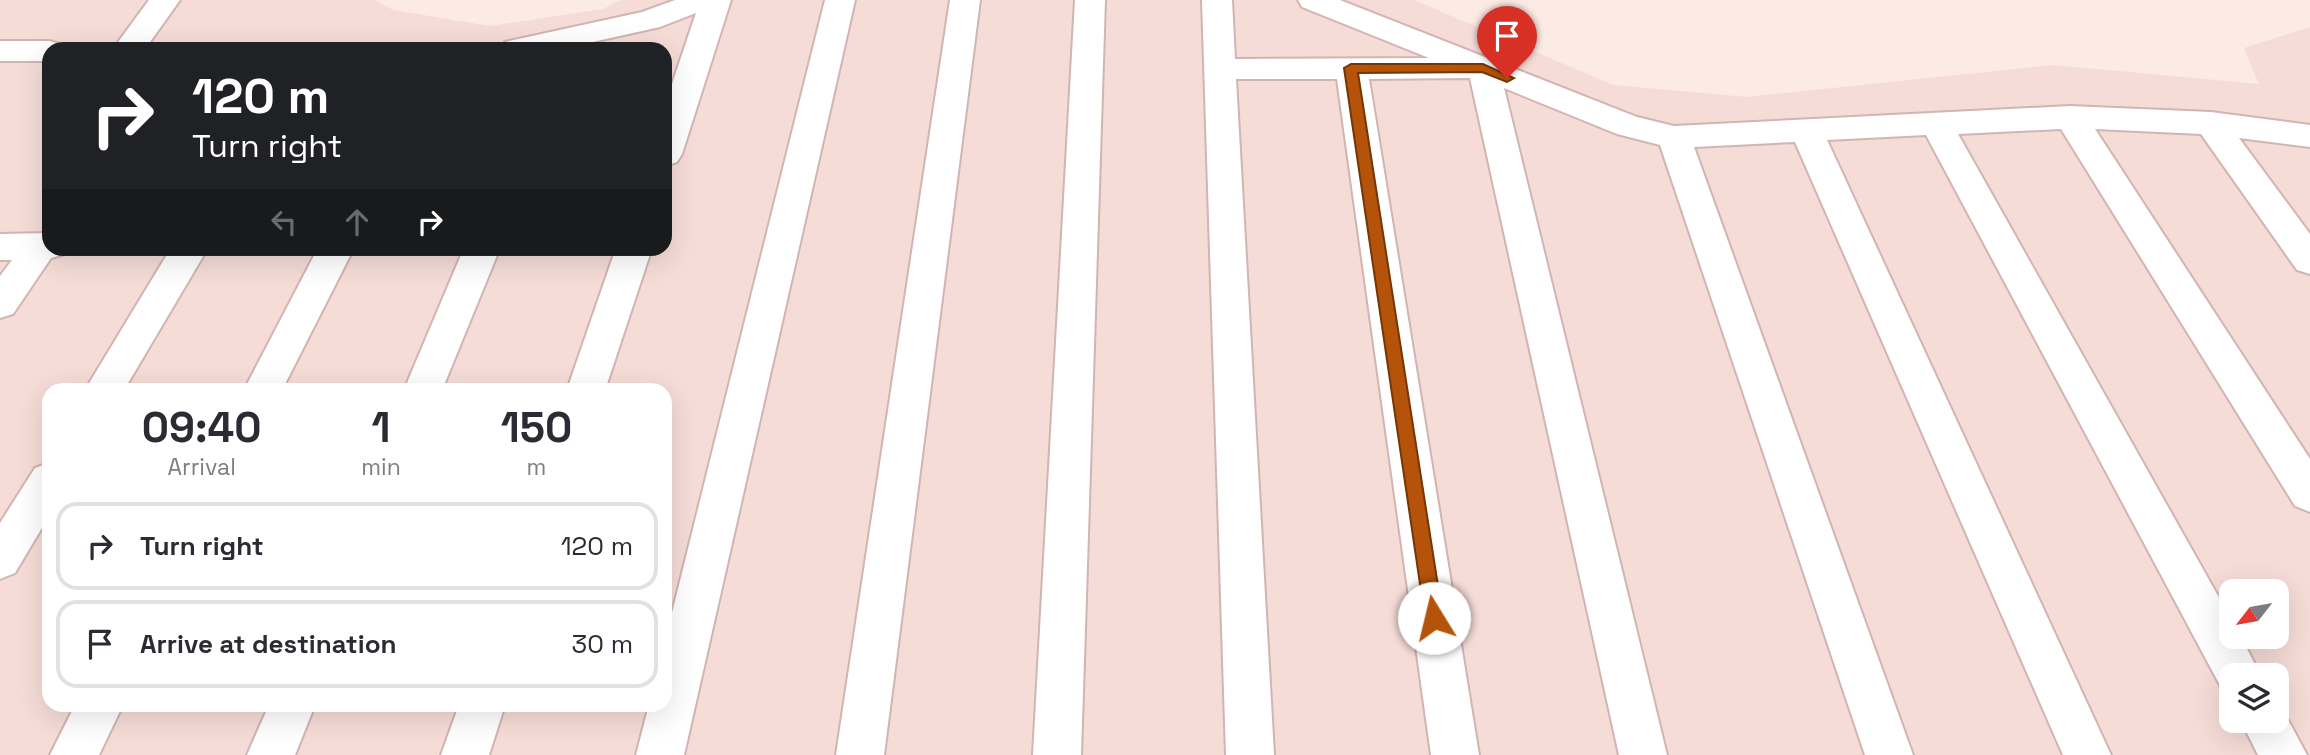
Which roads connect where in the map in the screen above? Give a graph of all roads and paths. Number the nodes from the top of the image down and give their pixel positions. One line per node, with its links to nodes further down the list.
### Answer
1 (165, 0): 9 (street)
2 (704, 0): 10 (street)
3 (716, 0): 20 (street)
4 (840, 0): 40 (street)
5 (965, 0): 50 (street)
6 (1090, 0): 51 (street)
7 (1217, 0): 15 (street)
8 (1313, 0): 14 (street)
9 (134, 42)
10 (574, 42)
11 (0, 51): 12 (street)
12 (42, 51)
13 (1351, 68): 14 (street); 15 (street); 53 (street)
14 (1483, 68): 21 (street); 54 (street)
15 (1220, 69): 52 (street)
16 (2070, 117): 17 (street); 18 (street); 37 (street)
17 (2211, 123): 22 (street); 30 (street)
18 (1936, 124): 19 (street); 39 (street)
19 (1806, 130): 21 (street); 56 (street)
20 (672, 133)
21 (1674, 136): 55 (street)
22 (2310, 136)
23 (42, 246): 24 (street)
24 (0, 247)
25 (42, 250): 31 (street)
26 (185, 256): 32 (street)
27 (333, 256): 33 (street)
28 (479, 256): 34 (street)
29 (631, 256): 35 (street)
30 (2310, 261)
31 (0, 304)
32 (108, 383)
33 (267, 383)
34 (426, 383)
35 (588, 383)
36 (42, 491): 38 (street)
37 (2310, 494)
38 (0, 560)
39 (2232, 663)
40 (672, 705)
41 (96, 712): 46 (street)
42 (289, 712): 47 (street)
43 (480, 712): 48 (street)
44 (670, 712): 49 (street)
45 (2271, 733): 57 (street)
46 (74, 755)
47 (271, 755)
48 (465, 755)
49 (660, 755)
50 (860, 755)
51 (1057, 755)
52 (1250, 755)
53 (1455, 755)
54 (1643, 755)
55 (1889, 755)
56 (2087, 755)
57 (2283, 755)

